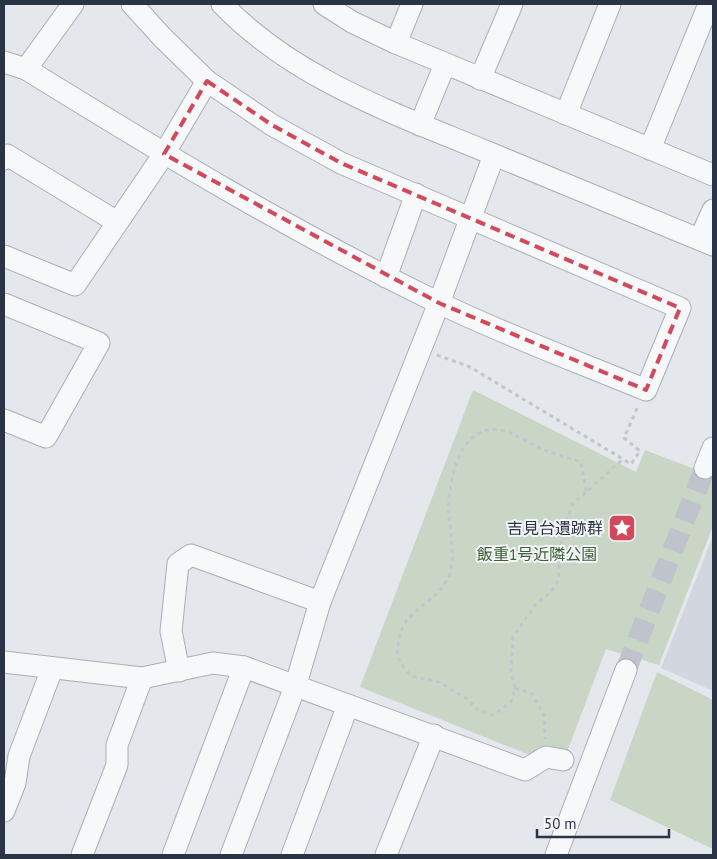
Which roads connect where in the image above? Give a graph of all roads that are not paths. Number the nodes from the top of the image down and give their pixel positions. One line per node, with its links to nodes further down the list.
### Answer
1 (73, 4): 12 (street)
2 (132, 4): 14 (street)
3 (222, 4): 16 (street)
4 (324, 4): 9 (street)
5 (412, 4): 9 (street)
6 (512, 4): 13 (street)
7 (610, 4): 15 (street)
8 (709, 4): 17 (street)
9 (396, 43): 11 (street)
10 (4, 62): 12 (street)
11 (445, 64): 13 (street); 16 (street)
12 (26, 69): 18 (street)
13 (480, 79): 15 (street)
14 (207, 81): 18 (street); 22 (street)
15 (566, 114): 17 (street)
16 (420, 125): 19 (street)
17 (650, 149): 21 (street)
18 (164, 154): 25 (street); 28 (street)
19 (494, 155): 24 (street); 26 (street)
20 (4, 159): 25 (street)
21 (713, 175)
22 (416, 194): 24 (street); 28 (street)
23 (713, 210): 26 (street)
24 (470, 219): 29 (street); 29 (street)
25 (117, 222): 27 (street)
26 (707, 242)
27 (4, 256)
28 (386, 277): 29 (street)
29 (439, 303): 32 (street)
30 (4, 304): 31 (street)
31 (4, 420)
32 (320, 602): 37 (street); 39 (street)
33 (4, 662): 35 (street)
34 (244, 666): 37 (street); 39 (street); 45 (street)
35 (52, 669): 38 (street); 43 (street)
36 (626, 670): 49 (street)
37 (179, 671): 38 (street)
38 (142, 678): 44 (street)
39 (296, 684): 40 (street); 46 (street)
40 (348, 705): 41 (street); 47 (street)
41 (434, 735): 42 (street); 48 (street)
42 (554, 758)
43 (4, 811)
44 (82, 855)
45 (173, 855)
46 (231, 855)
47 (292, 855)
48 (386, 855)
49 (556, 855)

